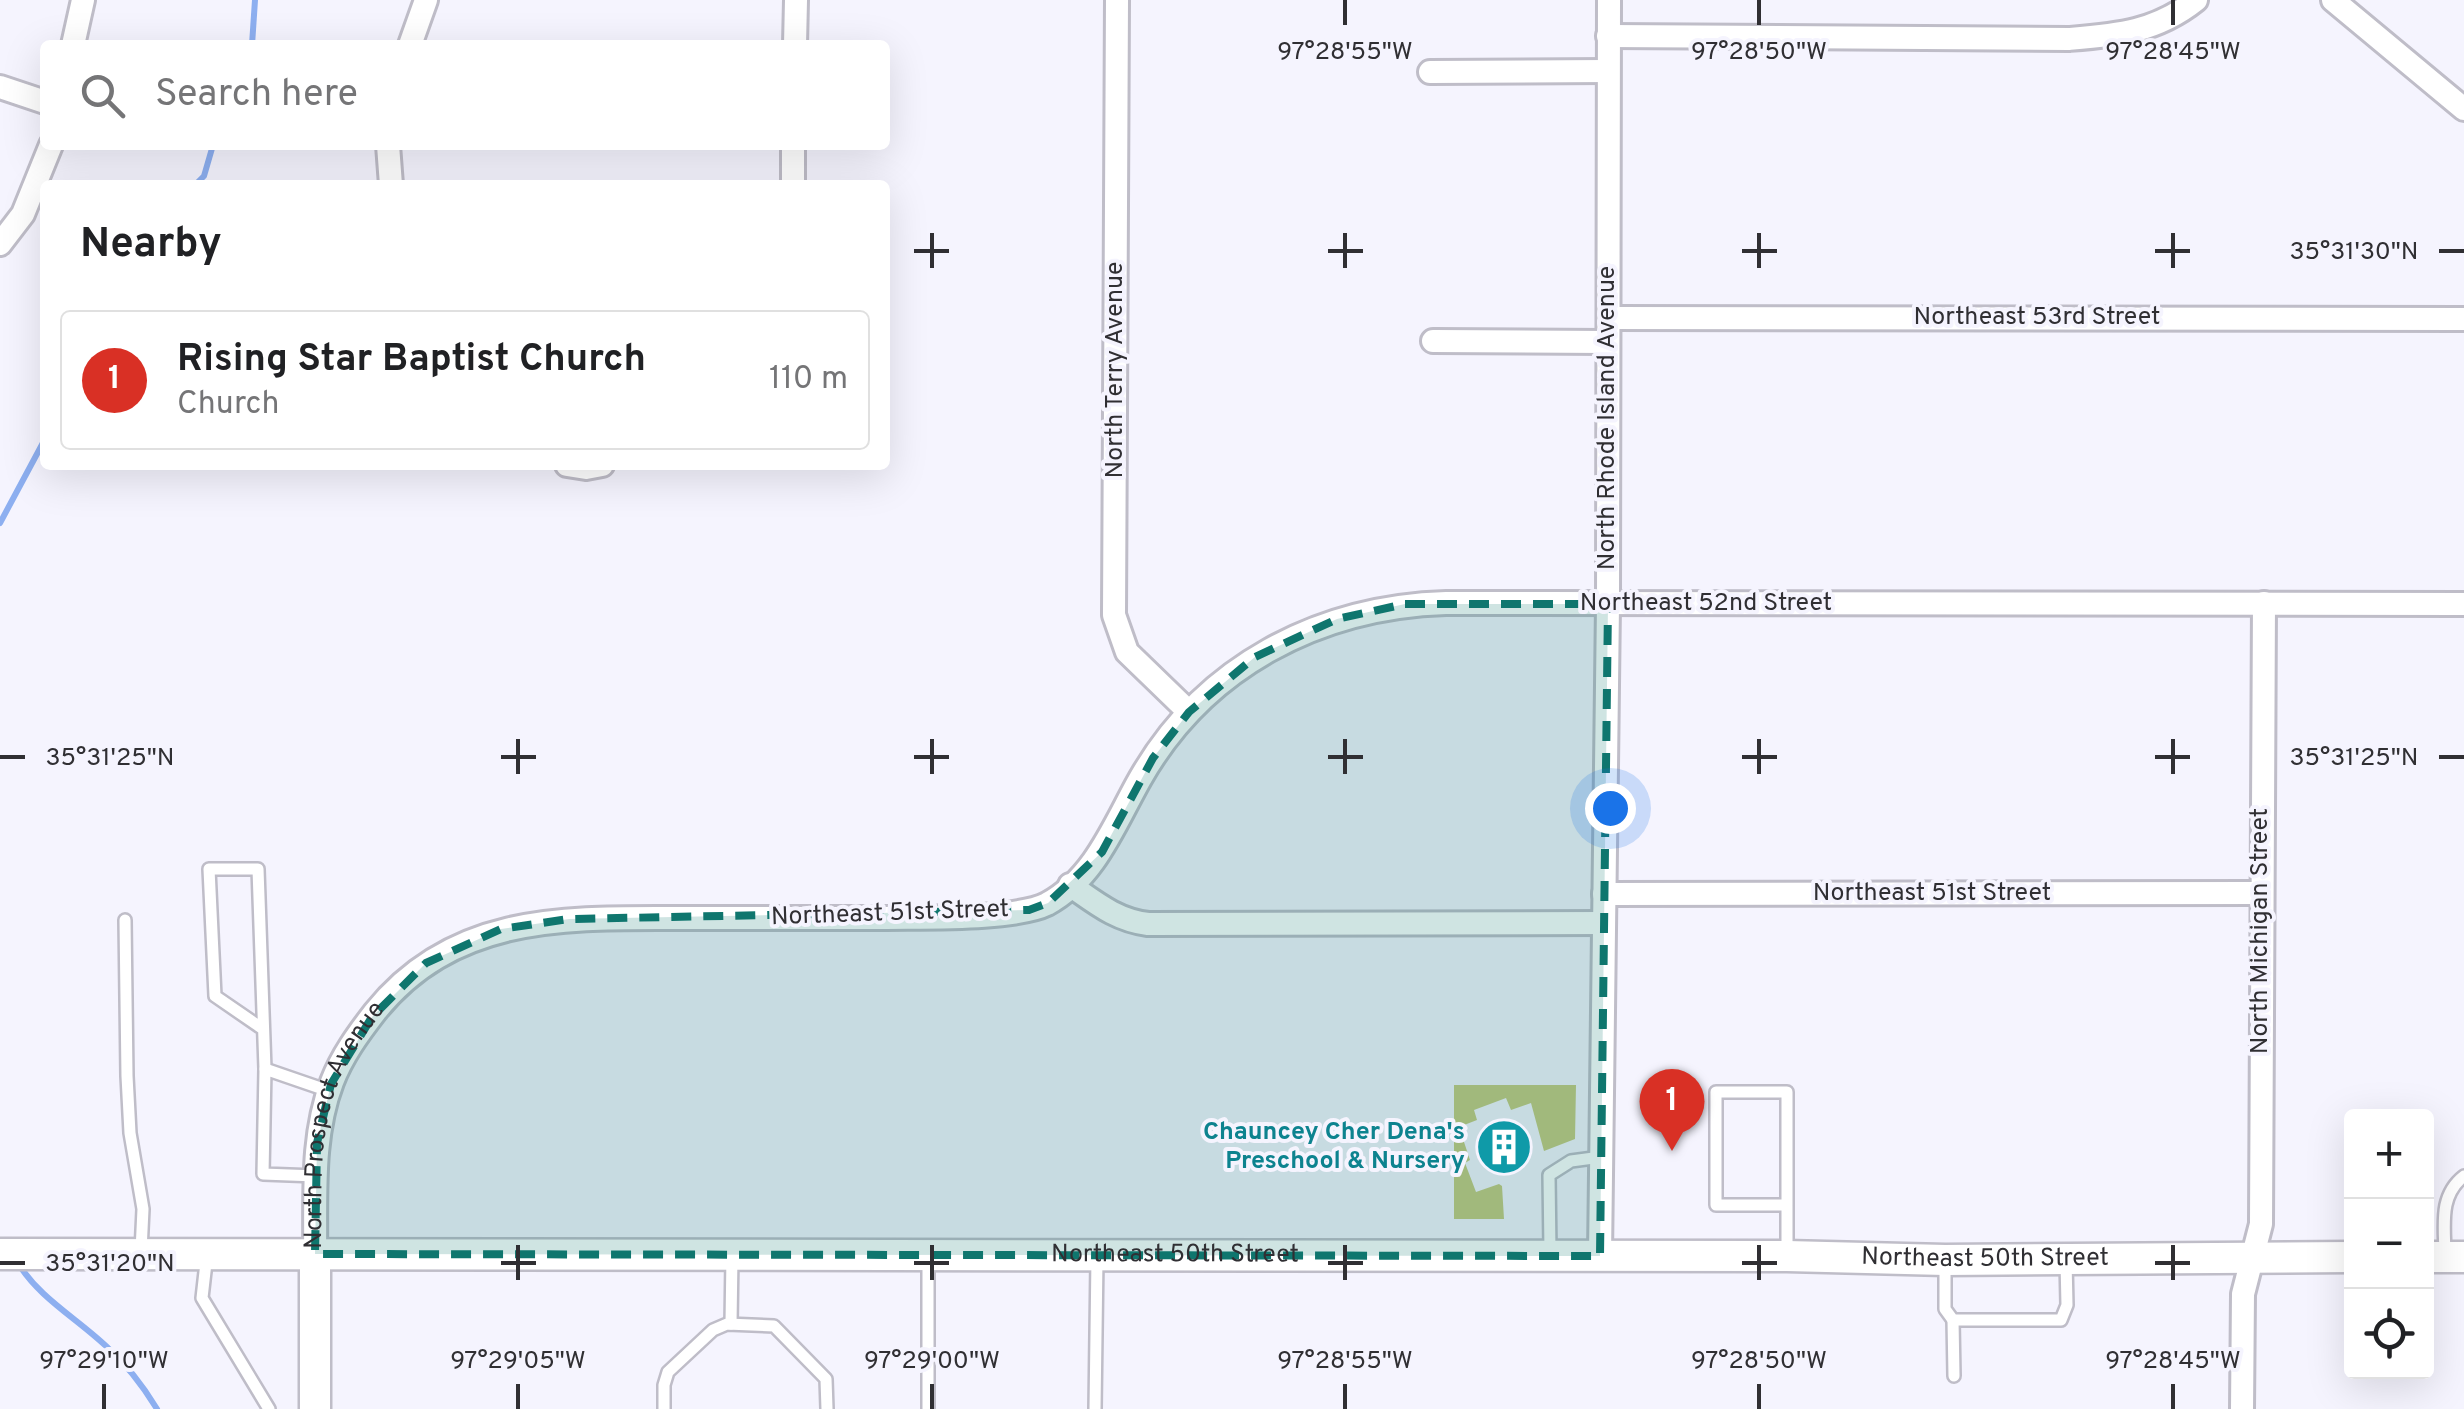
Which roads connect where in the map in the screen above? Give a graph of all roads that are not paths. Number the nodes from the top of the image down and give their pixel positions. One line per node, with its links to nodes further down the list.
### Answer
1 (82, 0): 9 (street)
2 (426, 0): 10 (street)
3 (796, 0): 11 (street)
4 (1118, 0): 30 (street, North Terry Avenue)
5 (1608, 0): 8 (street, North Rhode Island Avenue)
6 (2196, 0): 8 (street)
7 (2333, 0): 16 (street)
8 (1608, 36): 12 (street, North Rhode Island Avenue)
9 (75, 40)
10 (412, 40)
11 (795, 40)
12 (1608, 71): 13 (street); 23 (street, North Rhode Island Avenue)
13 (1430, 72)
14 (0, 86): 15 (street)
15 (40, 100)
16 (2464, 109)
17 (49, 150): 22 (street)
18 (388, 150): 20 (street)
19 (793, 150): 21 (street)
20 (391, 180)
21 (793, 180)
22 (0, 244)
23 (1609, 318): 24 (street, Northeast 53rd Street); 26 (street, North Rhode Island Avenue)
24 (2464, 319)
25 (1434, 341): 26 (street)
26 (1606, 342): 27 (street, North Rhode Island Avenue)
27 (1608, 604): 28 (street, Northeast 52nd Street); 30 (street, Northeast 52nd Street); 33 (street, North Rhode Island Avenue)
28 (2264, 604): 29 (street, Northeast 52nd Street); 32 (street, North Michigan Street)
29 (2464, 604)
30 (1189, 712): 31 (street, Northeast 52nd Street)
31 (1070, 885): 35 (street); 36 (street, Northeast 51st Street)
32 (2260, 893): 33 (street, Northeast 51st Street); 54 (street, North Michigan Street)
33 (1604, 894): 35 (street, North Rhode Island Avenue)
34 (125, 920): 47 (lane)
35 (1604, 922): 40 (street, North Rhode Island Avenue)
36 (460, 945): 39 (street, North Prospect Avenue)
37 (263, 1028): 37 (lane); 38 (lane)
38 (265, 1069): 39 (lane); 41 (lane)
39 (330, 1091): 41 (street, North Prospect Avenue)
40 (1602, 1157): 51 (lane); 52 (street, North Rhode Island Avenue)
41 (317, 1176): 46 (street, North Prospect Avenue)
42 (2461, 1181): 56 (lane)
43 (1787, 1205): 43 (lane); 53 (lane)
44 (0, 1254): 47 (street, Northeast 50th Street)
45 (207, 1254): 46 (street, Northeast 50th Street); 47 (street, Northeast 50th Street); 62 (lane)
46 (316, 1254): 48 (street, Northeast 50th Street); 63 (street, North Prospect Avenue)
47 (140, 1255)
48 (732, 1256): 49 (street, Northeast 50th Street); 60 (lane)
49 (928, 1256): 50 (street, Northeast 50th Street); 66 (lane)
50 (1097, 1256): 51 (street, Northeast 50th Street); 67 (lane)
51 (1550, 1256): 52 (street, Northeast 50th Street)
52 (1600, 1256): 53 (street, Northeast 50th Street)
53 (1787, 1256): 58 (street, Northeast 50th Street)
54 (2252, 1257): 55 (street, Northeast 50th Street); 57 (street, Northeast 50th Street); 68 (street, North Michigan Street)
55 (2344, 1257)
56 (2445, 1257)
57 (2066, 1258): 58 (street, Northeast 50th Street); 59 (lane)
58 (1944, 1260): 59 (lane)
59 (1953, 1320): 61 (lane)
60 (732, 1324): 64 (lane); 65 (lane)
61 (1954, 1376)
62 (269, 1409)
63 (315, 1409)
64 (664, 1409)
65 (827, 1409)
66 (928, 1409)
67 (1095, 1409)
68 (2242, 1409)

